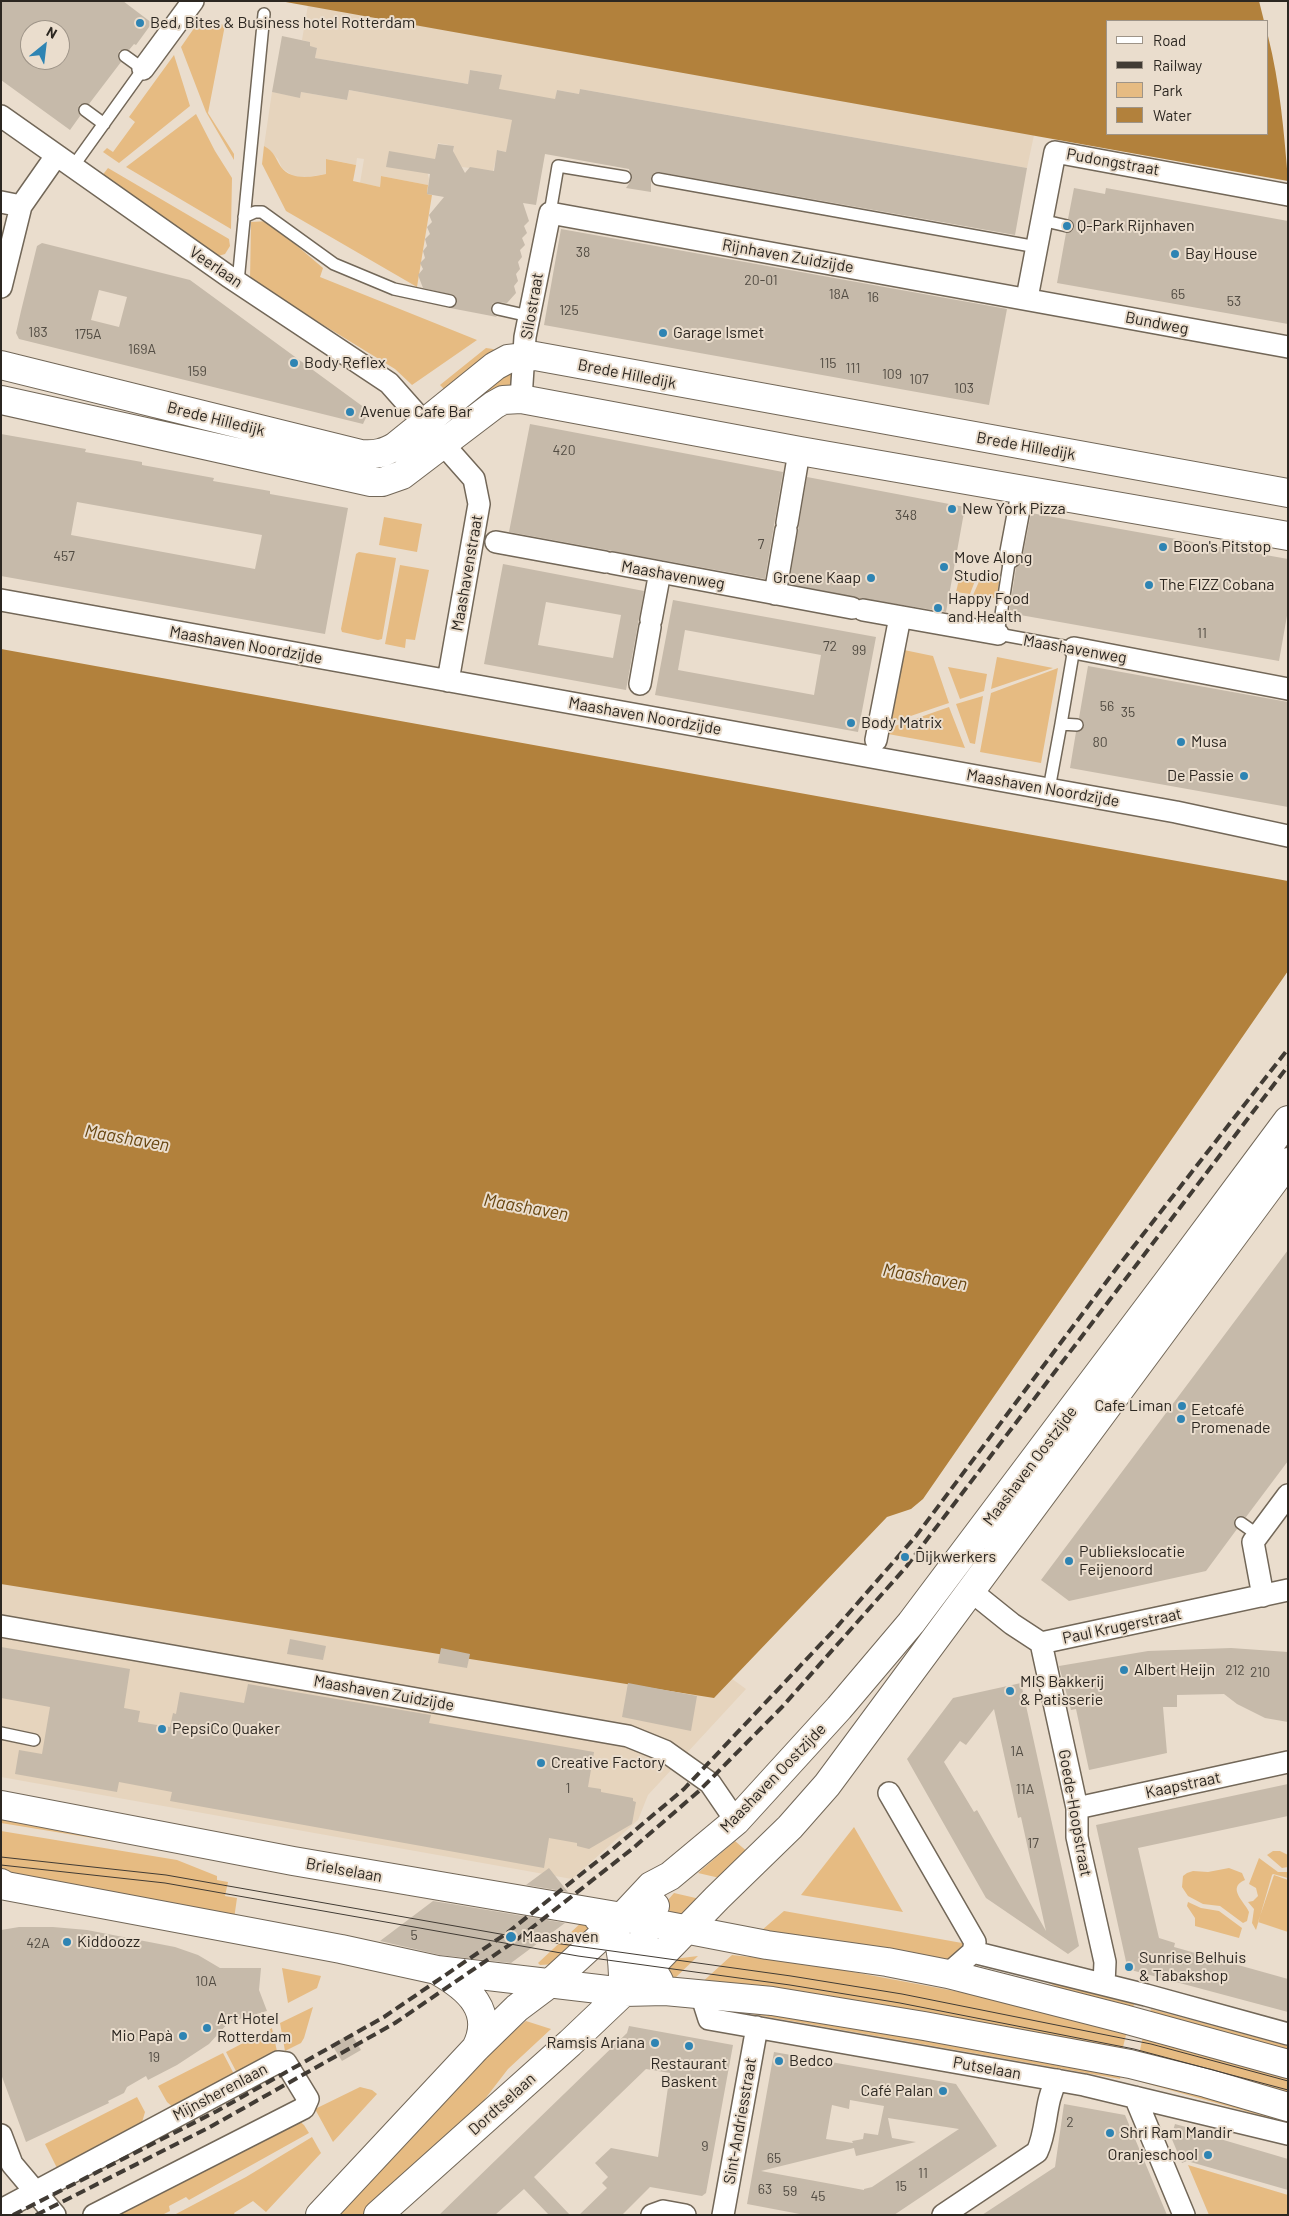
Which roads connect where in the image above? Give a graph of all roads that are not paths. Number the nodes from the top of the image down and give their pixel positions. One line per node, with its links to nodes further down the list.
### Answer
1 (193, 1): 4 (street)
2 (264, 14): 14 (lane)
3 (125, 56): 4 (lane)
4 (143, 69): 7 (lane)
5 (85, 110): 7 (lane)
6 (1, 116): 8 (street, Veerlaan)
7 (104, 124): 8 (lane)
8 (64, 162): 12 (street); 18 (street, Veerlaan)
9 (625, 177): 13 (lane)
10 (658, 179): 17 (lane)
11 (1288, 195): 15 (street, Pudongstraat)
12 (11, 204): 19 (street)
13 (550, 213): 20 (street, Rijnhaven Zuidzijde); 23 (street, Silostraat)
14 (244, 217): 18 (lane); 21 (lane)
15 (1042, 220): 16 (lane); 17 (street, Pudongstraat)
16 (1067, 226)
17 (1037, 247): 20 (street, Pudongstraat)
18 (238, 282): 29 (street, Veerlaan)
19 (1, 287)
20 (1027, 298): 24 (street, Bundweg)
21 (450, 301)
22 (498, 309): 23 (lane)
23 (529, 316): 25 (street, Silostraat)
24 (1288, 347)
25 (524, 355): 27 (street, Silostraat); 29 (main road, Brede Hilledijk); 32 (main road, Brede Hilledijk)
26 (1, 365): 29 (main road, Brede Hilledijk)
27 (521, 399): 30 (main road, Brede Hilledijk); 34 (main road, Brede Hilledijk)
28 (1, 400): 30 (main road, Brede Hilledijk)
29 (425, 423): 30 (street, Maashavenstraat)
30 (443, 444): 43 (street, Maashavenstraat)
31 (798, 464): 38 (street)
32 (1288, 493)
33 (1020, 504): 36 (street)
34 (1288, 536)
35 (496, 542): 37 (street, Maashavenweg)
36 (1012, 557): 41 (lane)
37 (660, 572): 38 (street, Maashavenweg); 45 (street)
38 (775, 594): 40 (street, Maashavenweg)
39 (1, 600): 43 (street, Maashaven Noordzijde)
40 (900, 617): 41 (street, Maashavenweg); 48 (street)
41 (998, 634): 42 (lane, Maashavenweg)
42 (1074, 648): 44 (street, Maashavenweg); 46 (lane)
43 (448, 681): 49 (street, Maashaven Noordzijde)
44 (1288, 689)
45 (639, 690)
46 (1061, 724): 47 (lane); 49 (lane)
47 (1077, 726)
48 (876, 740)
49 (1049, 789): 50 (street, Maashaven Noordzijde)
50 (1288, 836)
51 (1288, 1120): 65 (main road, Maashaven Oostzijde)
52 (1288, 1162): 55 (main road, Maashaven Oostzijde)
53 (1288, 1495): 56 (street)
54 (1288, 1590): 56 (street, Paul Krugerstraat)
55 (971, 1591): 58 (street, Paul Krugerstraat); 67 (main road, Maashaven Oostzijde)
56 (1263, 1596): 58 (street, Paul Krugerstraat)
57 (1, 1626): 65 (street, Maashaven Zuidzijde)
58 (1040, 1643): 64 (street, Goede-Hoopstraat)
59 (1, 1733): 60 (lane)
60 (34, 1740)
61 (1288, 1762): 64 (street, Kaapstraat)
62 (889, 1793): 71 (street)
63 (1, 1805): 68 (main road, Brielselaan)
64 (1078, 1808): 76 (street, Goede-Hoopstraat)
65 (729, 1810): 68 (main road, Maashaven Oostzijde)
66 (3, 1885): 73 (main road)
67 (717, 1898): 69 (main road, Maashaven Oostzijde); 70 (main road)
68 (626, 1922): 69 (main road, Brielselaan); 72 (main road); 75 (main road); 78 (main road)
69 (687, 1929): 70 (main road); 72 (main road, Dordtselaan)
70 (726, 1936): 74 (main road)
71 (973, 1952): 74 (street); 76 (street)
72 (652, 1966): 77 (main road); 78 (main road, Dordtselaan)
73 (437, 1970): 75 (main road); 82 (main road)
74 (948, 1974): 83 (main road)
75 (549, 1984): 78 (main road); 82 (main road)
76 (1104, 1984): 81 (street)
77 (665, 1991): 78 (main road, Putselaan); 79 (main road, Putselaan)
78 (624, 1992): 94 (main road, Dordtselaan)
79 (701, 1994): 80 (street, Putselaan); 86 (main road, Putselaan)
80 (757, 2027): 84 (street, Putselaan); 97 (street, Sint-Andriesstraat)
81 (1288, 2034)
82 (476, 2048): 93 (main road)
83 (1288, 2064)
84 (1056, 2080): 85 (street, Putselaan); 98 (street)
85 (1136, 2097): 87 (street, Putselaan); 99 (street)
86 (1288, 2107)
87 (1288, 2134)
88 (1, 2135): 89 (street)
89 (35, 2193): 90 (street, Mijnsherenlaan); 91 (street); 92 (street, Mijnsherenlaan)
90 (1, 2210)
91 (55, 2215)
92 (94, 2215)
93 (320, 2215)
94 (378, 2215)
95 (652, 2215): 96 (street)
96 (685, 2215)
97 (723, 2215)
98 (943, 2215)
99 (1184, 2215)

